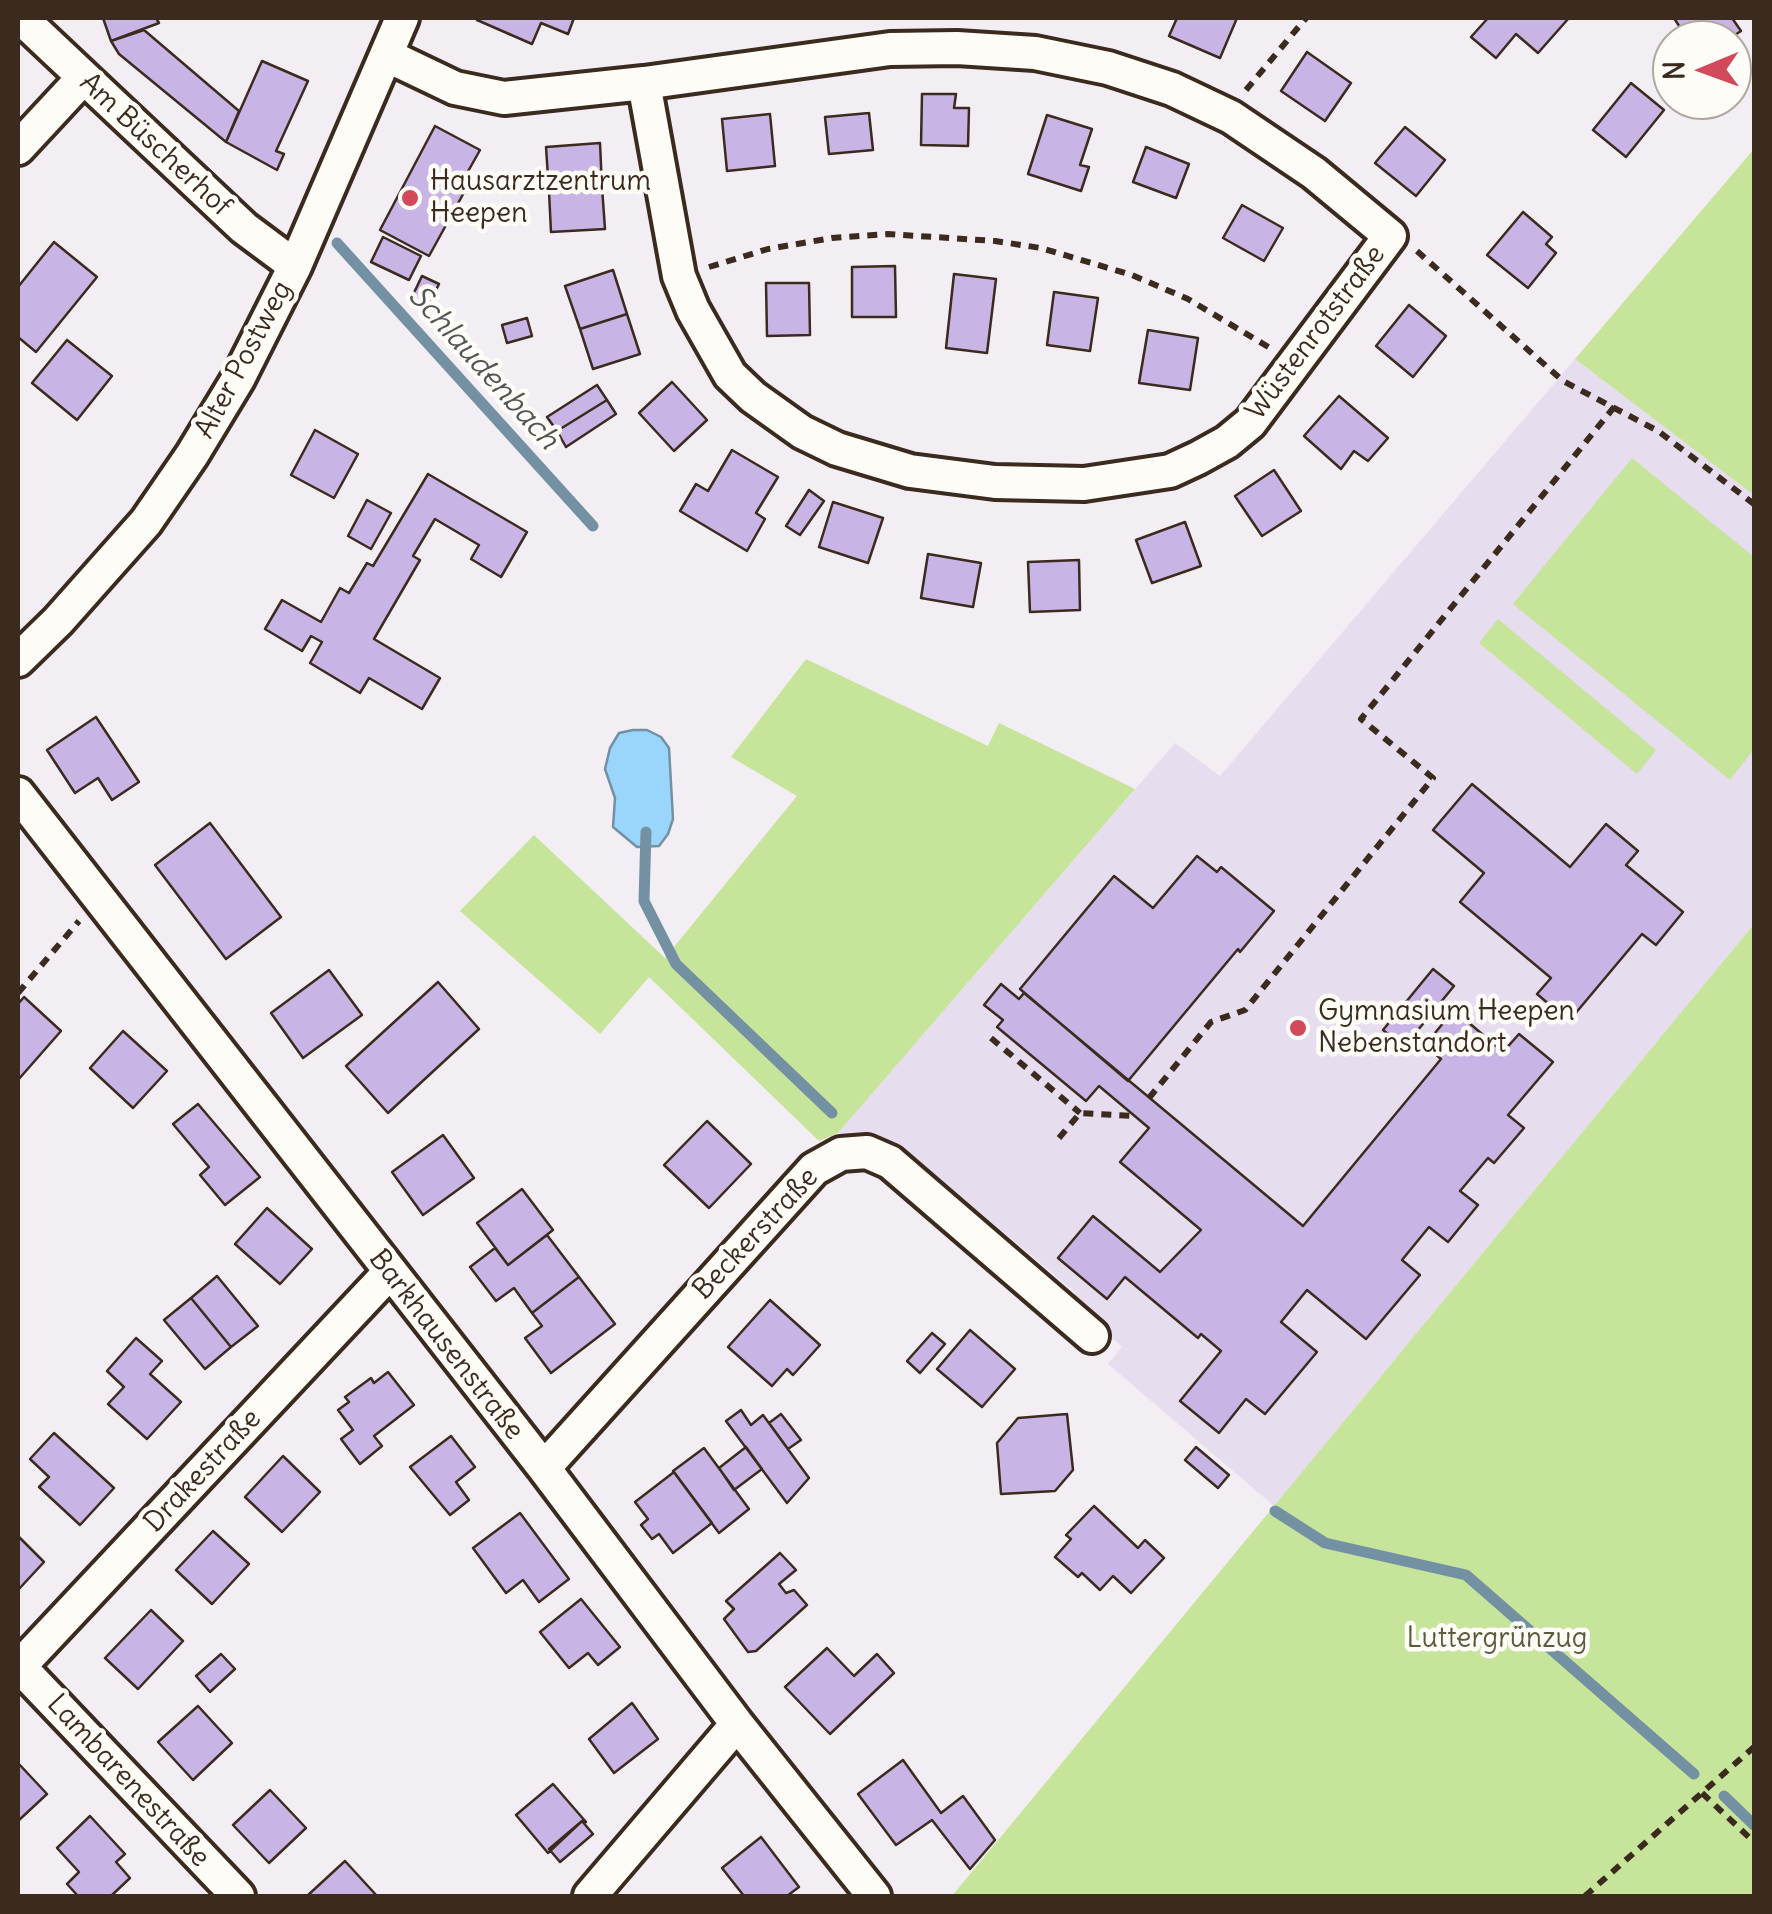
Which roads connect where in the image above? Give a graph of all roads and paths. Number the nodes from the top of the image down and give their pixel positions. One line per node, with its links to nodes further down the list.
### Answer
1 (21, 18): 5 (street, Am Büscherhof)
2 (402, 18): 4 (street, Alter Postweg)
3 (1306, 18): 7 (path)
4 (386, 55): 6 (street, Wüstenrotstraße); 10 (street, Alter Postweg)
5 (83, 78): 8 (street); 10 (street, Am Büscherhof)
6 (644, 83): 7 (street, Wüstenrotstraße); 11 (street, Wüstenrotstraße)
7 (1231, 117): 9 (street, Wüstenrotstraße)
8 (18, 148)
9 (1390, 236): 12 (street, Wüstenrotstraße); 13 (path)
10 (295, 266): 15 (street, Alter Postweg)
11 (680, 276): 12 (path); 12 (street, Wüstenrotstraße)
12 (1296, 364)
13 (1615, 406): 14 (path); 20 (path)
14 (1754, 504)
15 (18, 660)
16 (18, 794): 17 (street, Barkhausenstraße)
17 (100, 897): 18 (path); 24 (street, Barkhausenstraße)
18 (18, 993)
19 (991, 1038): 21 (path)
20 (1149, 1098)
21 (1080, 1113): 22 (path); 23 (path)
22 (1134, 1116)
23 (1059, 1138)
24 (390, 1273): 26 (street, Barkhausenstraße); 27 (street, Drakestraße)
25 (1092, 1336): 26 (street, Beckerstraße)
26 (544, 1468): 28 (street, Barkhausenstraße)
27 (18, 1667): 32 (street, Lambarenestraße)
28 (737, 1724): 33 (street); 34 (street, Barkhausenstraße)
29 (1754, 1746): 30 (path)
30 (1702, 1793): 31 (path); 35 (path)
31 (1754, 1842)
32 (238, 1896)
33 (590, 1896)
34 (874, 1896)
35 (1585, 1896)

